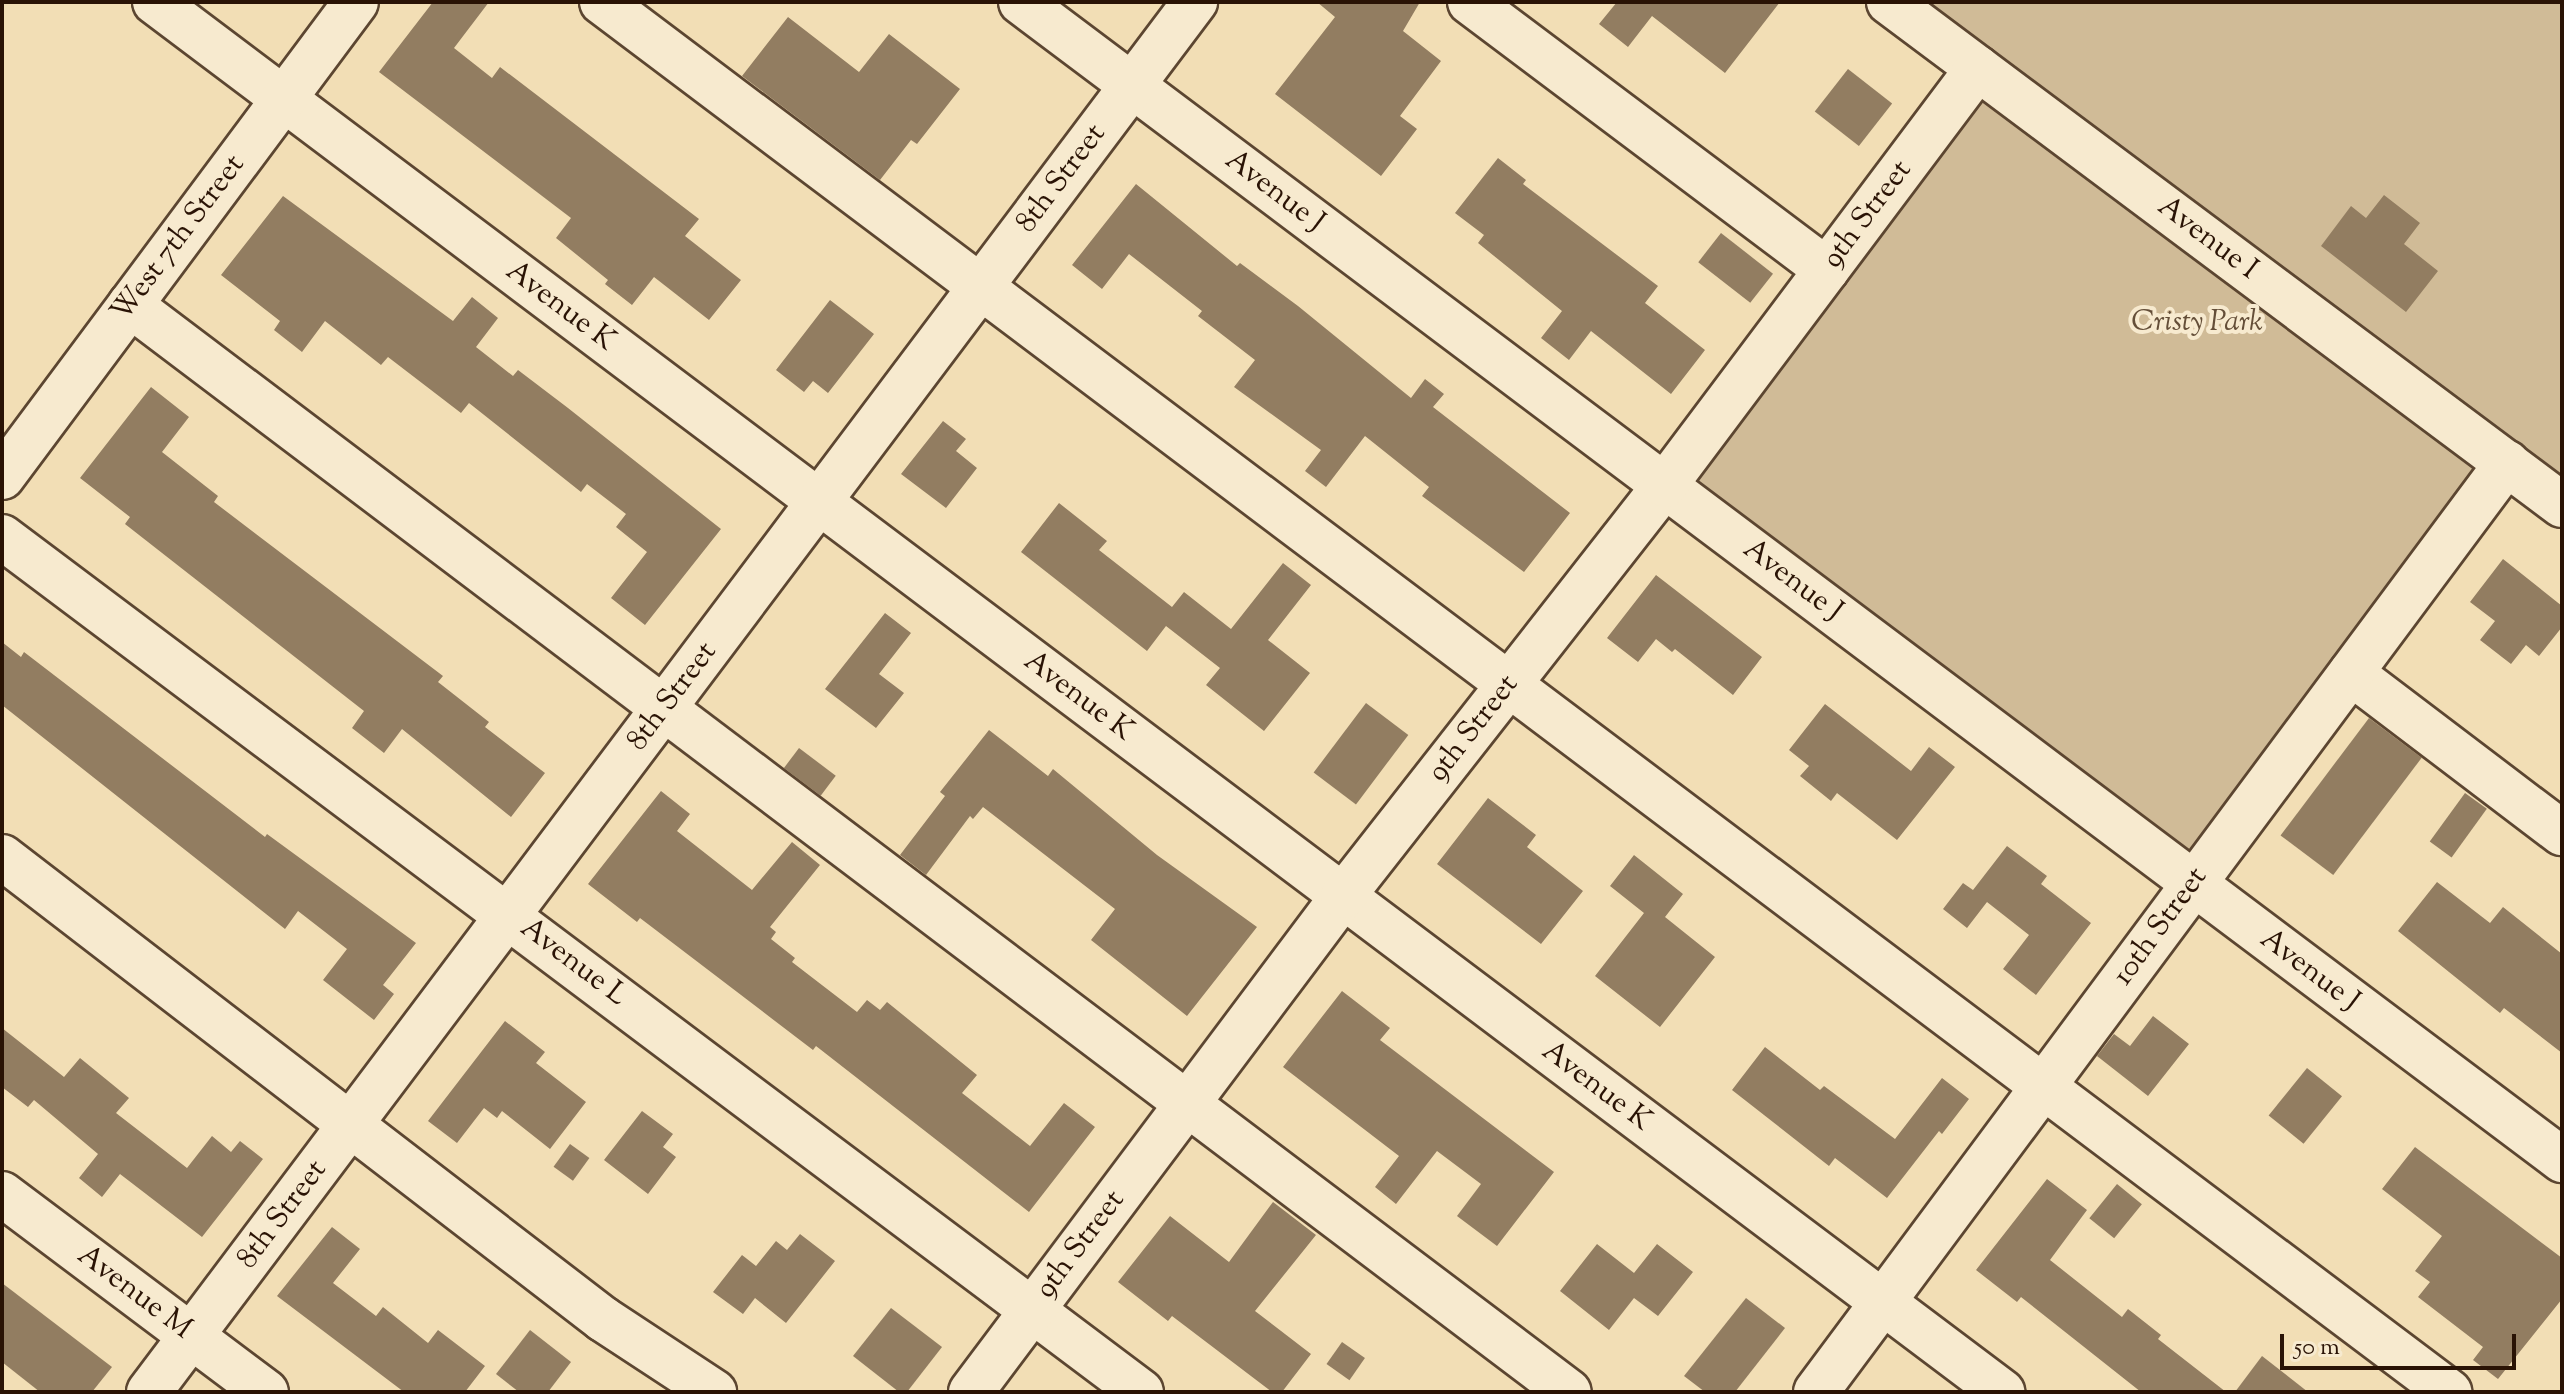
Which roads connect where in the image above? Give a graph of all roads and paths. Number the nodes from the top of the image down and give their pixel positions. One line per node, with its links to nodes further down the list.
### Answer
1 (155, 2): 10 (street, Avenue K)
2 (356, 2): 10 (street, West 7th Street)
3 (602, 2): 12 (street)
4 (1021, 2): 9 (street, Avenue J)
5 (1195, 2): 9 (street, 8th Street)
6 (1470, 2): 11 (street)
7 (1889, 2): 8 (street, Avenue I)
8 (1978, 68): 11 (street, 9th Street); 14 (street, Avenue I)
9 (1132, 85): 12 (street, 8th Street); 16 (street, Avenue J)
10 (283, 99): 13 (street, West 7th Street); 17 (street, Avenue K)
11 (1827, 270): 16 (street, 9th Street)
12 (981, 287): 17 (street, 8th Street); 21 (street)
13 (130, 305): 15 (street, West 7th Street); 22 (street)
14 (2507, 463): 18 (street, Avenue I); 20 (street, 10th Street)
15 (2, 477)
16 (1665, 485): 21 (street, 9th Street); 25 (street, Avenue J)
17 (820, 503): 22 (street, 8th Street); 26 (street, Avenue K)
18 (2562, 505)
19 (2, 537): 27 (street, Avenue L)
20 (2351, 673): 23 (street); 25 (street, 10th Street)
21 (1508, 685): 26 (street, 9th Street); 28 (street)
22 (665, 708): 27 (street, 8th Street); 29 (street)
23 (2562, 833)
24 (2, 857): 30 (street)
25 (2193, 883): 28 (street, 10th Street); 31 (street, Avenue J)
26 (1343, 896): 29 (street, 9th Street); 33 (street, Avenue K)
27 (509, 914): 30 (street, 8th Street); 34 (street, Avenue L)
28 (2043, 1087): 33 (street, 10th Street); 44 (street)
29 (1187, 1104): 34 (street, 9th Street); 41 (street)
30 (350, 1125): 35 (street, 8th Street); 38 (street)
31 (2562, 1160)
32 (2, 1194): 35 (street, Avenue M)
33 (1884, 1303): 42 (street, 10th Street); 43 (street, Avenue K)
34 (1032, 1310): 39 (street, 9th Street); 40 (street, Avenue L)
35 (192, 1336): 36 (street, 8th Street); 37 (street, Avenue M)
36 (149, 1392)
37 (266, 1392)
38 (714, 1392)
39 (971, 1392)
40 (1141, 1392)
41 (1569, 1392)
42 (1816, 1392)
43 (2002, 1392)
44 (2449, 1392)

